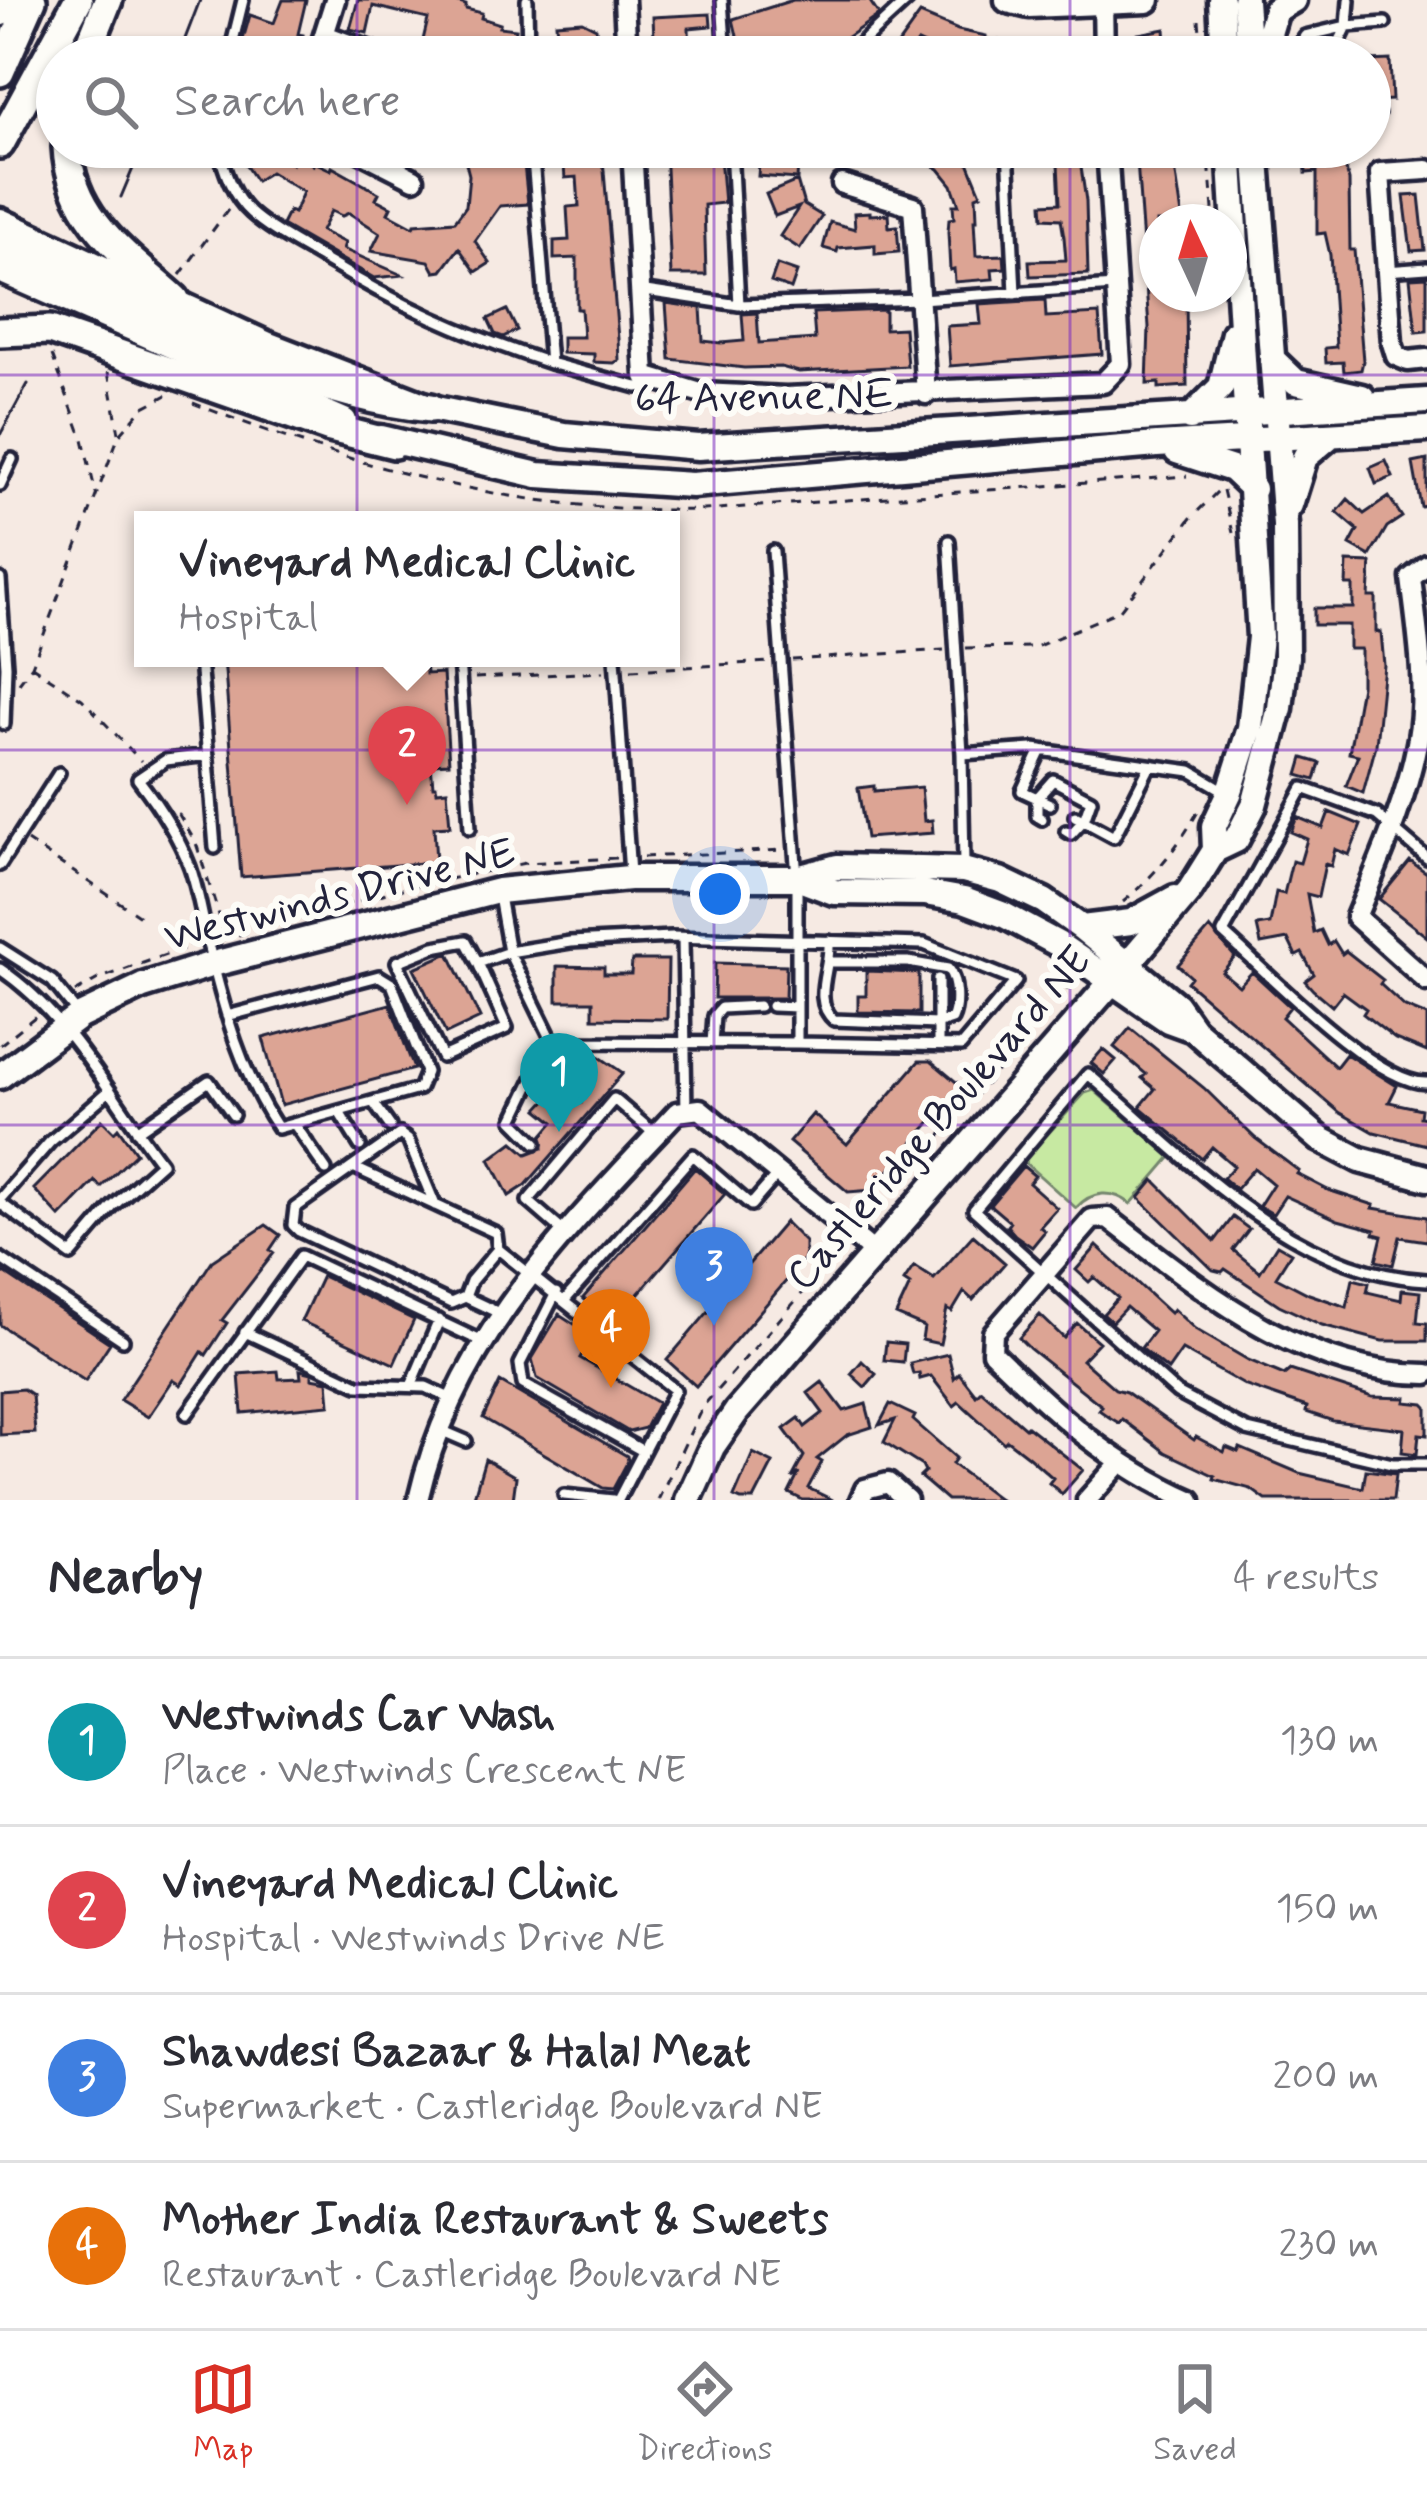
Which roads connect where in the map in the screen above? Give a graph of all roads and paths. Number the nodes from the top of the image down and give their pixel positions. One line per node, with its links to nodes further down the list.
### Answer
1 (7, 0): 18 (main road)
2 (32, 0): 39 (main road)
3 (78, 0): 23 (main road)
4 (108, 0): 24 (main road)
5 (243, 0): 25 (lane)
6 (335, 0): 22 (street)
7 (527, 0): 28 (lane)
8 (624, 0): 29 (street)
9 (722, 0): 30 (lane)
10 (908, 0): 31 (lane)
11 (1008, 0): 17 (street)
12 (1148, 0): 17 (street)
13 (1221, 0): 34 (street)
14 (1245, 0): 35 (street)
15 (1293, 0): 36 (street)
16 (1349, 0): 21 (lane)
17 (1103, 2): 32 (street)
18 (0, 12)
19 (1199, 20): 33 (path)
20 (1384, 23): 21 (lane)
21 (1347, 26): 37 (lane); 38 (lane)
22 (325, 30): 26 (street); 27 (lane)
23 (58, 36)
24 (93, 36)
25 (234, 36)
26 (323, 36)
27 (341, 36)
28 (528, 36)
29 (626, 36)
30 (724, 36)
31 (869, 36)
32 (1104, 36)
33 (1200, 36)
34 (1223, 36)
35 (1248, 36)
36 (1268, 36)
37 (1305, 36)
38 (1342, 36)
39 (0, 72)
40 (36, 78): 41 (main road)
41 (0, 144)
42 (71, 168): 65 (main road)
43 (223, 168): 56 (lane)
44 (392, 168): 54 (street)
45 (534, 168): 76 (lane)
46 (633, 168): 66 (street)
47 (732, 168): 69 (lane)
48 (1009, 168): 67 (lane)
49 (1108, 168): 64 (street)
50 (1210, 168): 57 (path)
51 (1231, 168): 58 (street)
52 (1258, 168): 75 (street, Castleridge Boulevard NE)
53 (1427, 170): 63 (street)
54 (414, 179)
55 (842, 184): 68 (street)
56 (239, 197): 65 (path); 76 (lane)
57 (1213, 204)
58 (1234, 204)
59 (0, 221): 65 (street, 64 Avenue NE)
60 (0, 247): 83 (main road)
61 (1427, 268): 63 (lane)
62 (0, 270): 91 (street, 64 Avenue NE)
63 (1386, 272): 74 (street)
64 (1116, 286): 67 (lane); 80 (street)
65 (178, 287): 83 (street, 64 Avenue NE)
66 (639, 290): 69 (lane); 78 (street)
67 (1015, 292): 68 (lane)
68 (920, 299): 69 (lane); 80 (street)
69 (739, 305)
70 (1238, 312): 85 (street)
71 (1241, 312): 84 (street, Castleridge Boulevard NE)
72 (0, 332): 91 (main road)
73 (49, 348): 97 (path)
74 (1427, 359)
75 (1273, 360): 82 (street); 86 (street, Castleridge Boulevard NE)
76 (550, 363): 78 (lane)
77 (108, 370): 88 (path)
78 (667, 383): 80 (street)
79 (169, 394): 88 (path)
80 (926, 394)
81 (1427, 401): 82 (street, 64 Avenue NE)
82 (1394, 403): 86 (street, 64 Avenue NE)
83 (431, 408): 85 (street, 64 Avenue NE)
84 (1249, 414): 85 (street, 64 Avenue NE); 86 (street, 64 Avenue NE); 90 (street, Castleridge Boulevard NE)
85 (1190, 418)
86 (1278, 425): 89 (street, 64 Avenue NE); 90 (street, 64 Avenue NE); 98 (street, Castleridge Boulevard NE)
87 (1427, 429): 89 (street, 64 Avenue NE)
88 (119, 435): 97 (path)
89 (1330, 436): 98 (street)
90 (1251, 440): 92 (street, 64 Avenue NE); 94 (street, Castleridge Boulevard NE)
91 (394, 444): 92 (street, 64 Avenue NE)
92 (1157, 446): 94 (street)
93 (12, 459): 95 (lane)
94 (1242, 484): 96 (path); 118 (street, Castleridge Boulevard NE)
95 (0, 485)
96 (1222, 487): 99 (path); 104 (path)
97 (96, 496): 111 (path)
98 (1285, 525): 128 (street, Castleridge Boulevard NE)
99 (1233, 535)
100 (949, 541): 104 (lane)
101 (773, 551): 105 (lane)
102 (1427, 565): 124 (street)
103 (0, 579): 111 (lane)
104 (955, 649): 105 (path); 114 (lane)
105 (781, 661): 109 (path); 133 (lane)
106 (201, 667): 115 (lane)
107 (460, 667): 110 (lane)
108 (616, 667): 109 (lane)
109 (616, 671): 110 (path); 132 (lane)
110 (461, 679): 123 (lane)
111 (2, 706): 112 (lane)
112 (4, 724)
113 (1041, 750): 114 (lane); 116 (lane); 119 (lane)
114 (962, 754): 131 (lane)
115 (208, 755): 127 (lane); 148 (lane)
116 (1150, 766): 118 (lane); 121 (lane)
117 (59, 773): 130 (lane)
118 (1218, 794): 128 (street, Castleridge Boulevard NE); 136 (path)
119 (1037, 798): 120 (lane); 121 (lane); 122 (lane)
120 (1050, 804)
121 (1079, 818): 125 (lane)
122 (1042, 819)
123 (470, 828)
124 (1392, 829): 129 (lane); 152 (street); 168 (lane)
125 (1066, 831)
126 (26, 841): 137 (path)
127 (215, 848)
128 (1215, 850): 134 (street, Castleridge Boulevard NE)
129 (1427, 858)
130 (0, 865)
131 (963, 870): 133 (street, Westwinds Drive NE); 139 (street, Westwinds Drive NE)
132 (629, 878): 133 (street, Westwinds Drive NE); 135 (street, Westwinds Drive NE)
133 (797, 878): 141 (lane); 150 (street, Westwinds Drive NE)
134 (1190, 890): 139 (street); 150 (street, Castleridge Boulevard NE)
135 (498, 891): 145 (lane); 148 (street, Westwinds Drive NE)
136 (1118, 906)
137 (140, 916)
138 (159, 924): 143 (path)
139 (1082, 928): 150 (street, Westwinds Drive NE)
140 (682, 938): 141 (lane); 145 (lane); 161 (lane)
141 (797, 940): 142 (lane); 155 (lane)
142 (829, 941): 146 (lane); 165 (lane)
143 (191, 946)
144 (0, 948): 158 (lane)
145 (509, 952): 147 (lane); 160 (lane)
146 (830, 962): 159 (lane); 159 (lane)
147 (478, 963): 147 (lane)
148 (213, 964): 156 (lane); 158 (street, Westwinds Drive NE)
149 (0, 969): 158 (lane)
150 (1119, 974): 184 (street); 189 (street, Castleridge Boulevard NE)
151 (938, 979): 159 (lane)
152 (1427, 981)
153 (759, 1006): 162 (lane)
154 (772, 1006): 155 (lane)
155 (797, 1007): 163 (lane)
156 (227, 1016): 171 (lane); 175 (lane)
157 (32, 1019): 164 (path)
158 (71, 1022): 167 (street, Westwinds Drive NE); 169 (lane)
159 (937, 1024): 165 (lane)
160 (553, 1042): 161 (lane); 166 (lane)
161 (683, 1043): 162 (lane); 172 (lane)
162 (712, 1043): 163 (lane)
163 (797, 1043): 165 (lane)
164 (0, 1045)
165 (938, 1046)
166 (538, 1068): 170 (lane); 179 (lane)
167 (0, 1076)
168 (1427, 1083)
169 (108, 1092): 177 (lane); 185 (lane)
170 (575, 1097)
171 (374, 1102): 173 (lane); 176 (lane)
172 (686, 1111): 178 (street); 183 (street)
173 (339, 1112): 175 (lane); 180 (lane)
174 (233, 1115): 177 (lane)
175 (296, 1125): 182 (lane)
176 (390, 1126)
177 (137, 1131): 185 (lane)
178 (656, 1135): 187 (street); 187 (lane)
179 (536, 1143)
180 (360, 1146)
181 (353, 1167): 186 (lane); 186 (lane); 194 (lane)
182 (326, 1170)
183 (777, 1175): 189 (street); 195 (lane)
184 (1427, 1178)
185 (0, 1201)
186 (435, 1204): 188 (lane)
187 (565, 1233): 191 (street)
188 (499, 1249): 191 (lane); 194 (lane)
189 (875, 1253): 213 (street, Castleridge Boulevard NE)
190 (0, 1258): 199 (lane)
191 (531, 1274): 195 (lane); 196 (street)
192 (1044, 1276): 193 (lane); 201 (street); 208 (street); 209 (lane)
193 (1427, 1280)
194 (465, 1297): 196 (lane)
195 (560, 1297): 207 (lane); 207 (lane)
196 (500, 1313): 200 (street)
197 (439, 1320): 198 (lane); 200 (lane); 202 (lane)
198 (245, 1333): 202 (lane); 204 (lane)
199 (123, 1340)
200 (483, 1342): 203 (street)
201 (1427, 1374)
202 (411, 1387): 203 (lane)
203 (452, 1399): 205 (street)
204 (187, 1414)
205 (438, 1430): 206 (lane); 211 (street)
206 (466, 1441)
207 (643, 1451): 212 (lane)
208 (1120, 1463): 216 (street); 217 (street)
209 (1427, 1464)
210 (564, 1495): 212 (lane)
211 (418, 1500)
212 (615, 1500)
213 (688, 1500)
214 (860, 1500): 215 (street)
215 (907, 1500)
216 (1087, 1500)
217 (1191, 1500)

